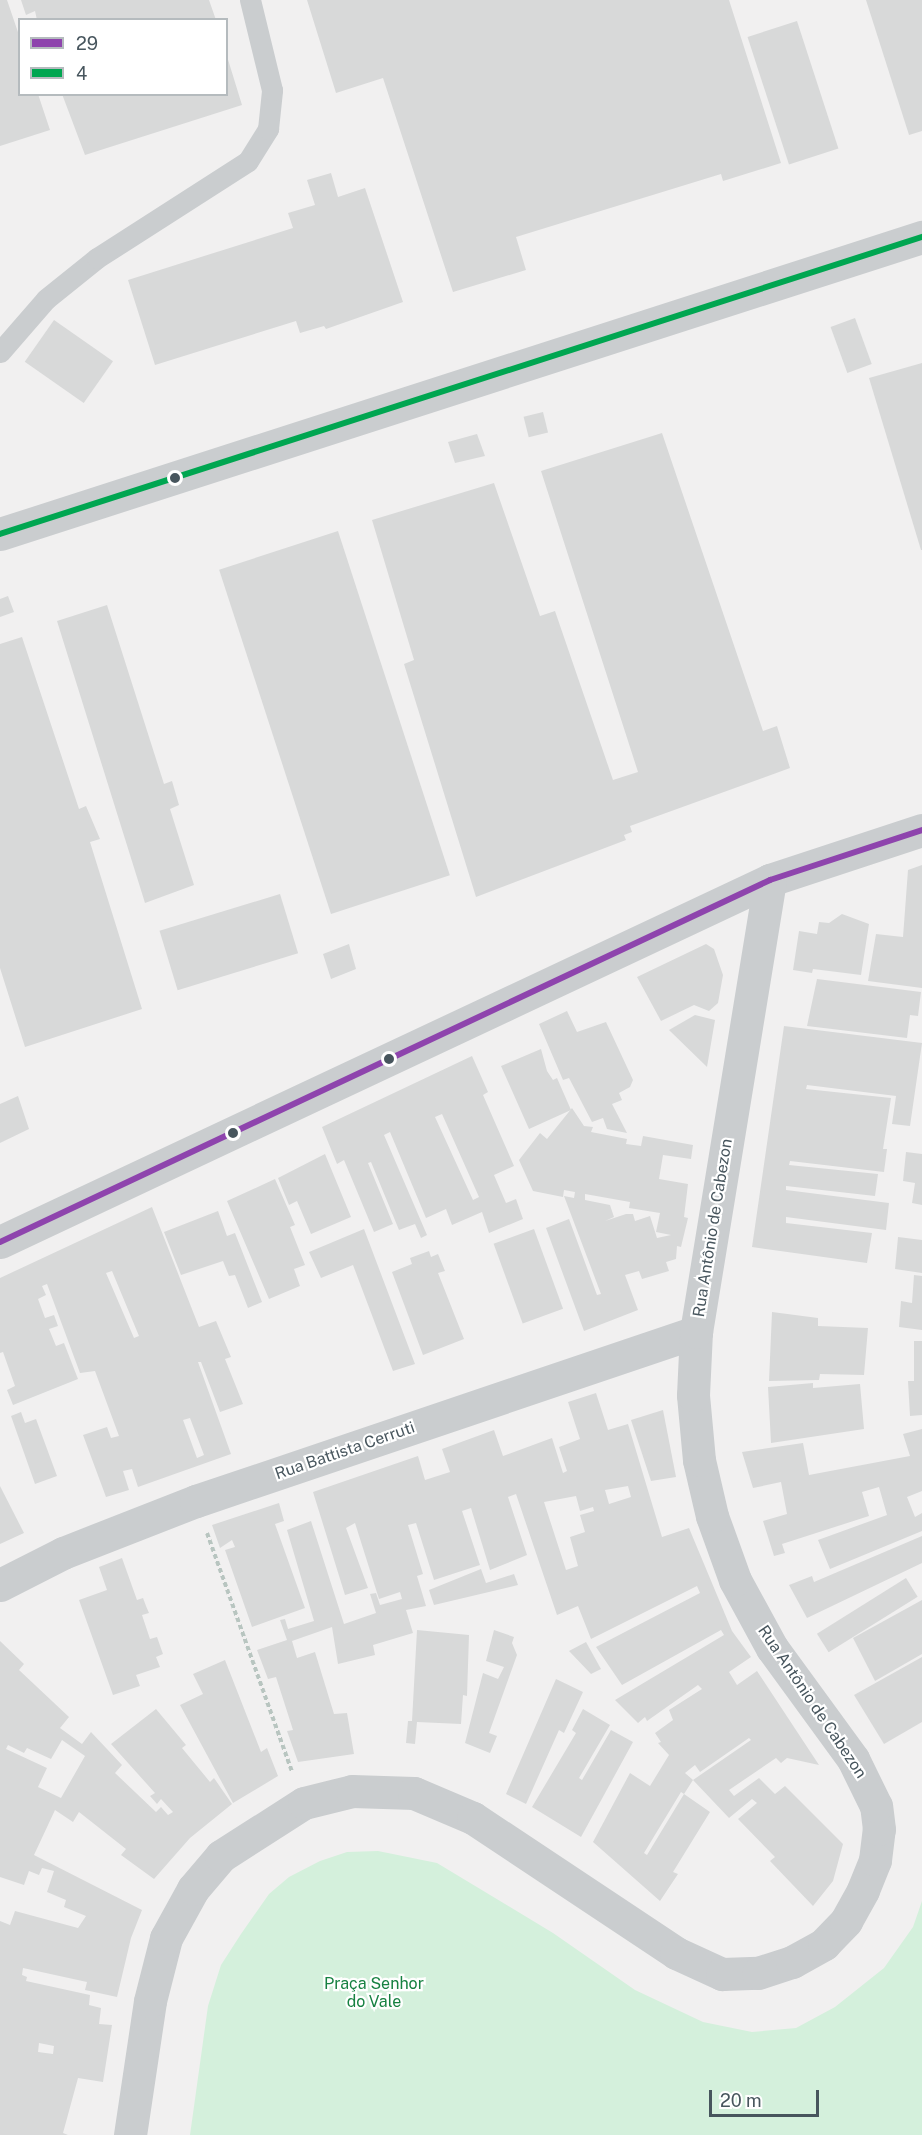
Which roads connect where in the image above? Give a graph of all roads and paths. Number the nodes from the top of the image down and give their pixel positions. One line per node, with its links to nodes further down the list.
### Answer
1 (250, 0): 3 (lane)
2 (922, 237): 4 (street)
3 (0, 352)
4 (0, 534)
5 (922, 830): 6 (street)
6 (770, 880): 7 (street); 8 (street, Rua Antônio de Cabezon)
7 (0, 1242)
8 (696, 1332): 9 (street, Rua Battista Cerruti); 11 (street, Rua Antônio de Cabezon)
9 (196, 1501): 10 (street, Rua Battista Cerruti); 11 (path)
10 (0, 1585)
11 (304, 1803): 12 (street, Rua Antônio de Cabezon)
12 (130, 2135)

